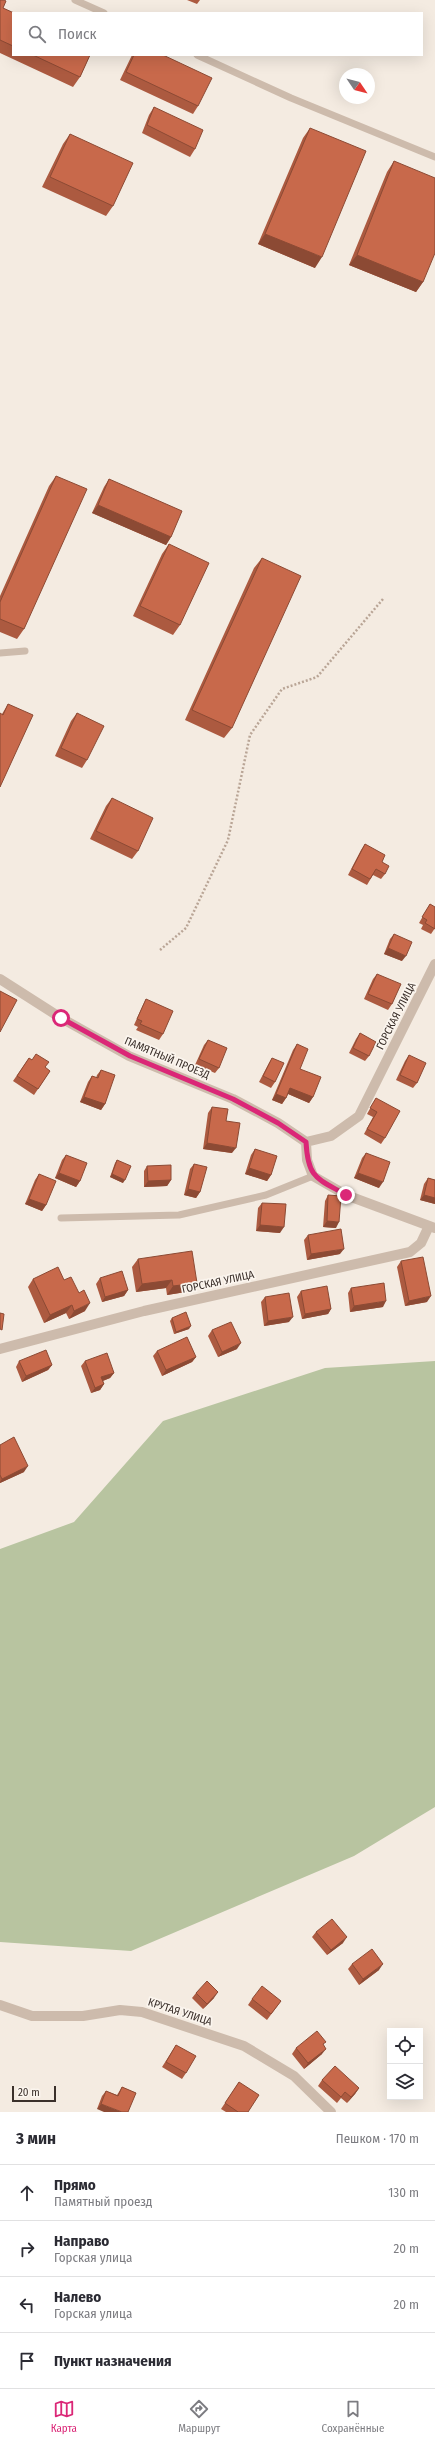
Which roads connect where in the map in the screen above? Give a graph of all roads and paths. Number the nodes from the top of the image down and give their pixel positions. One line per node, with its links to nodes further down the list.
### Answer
1 (75, 0): 2 (lane)
2 (102, 12)
3 (199, 56): 4 (lane)
4 (435, 157)
5 (383, 599): 8 (path)
6 (25, 651): 7 (lane)
7 (0, 653)
8 (160, 950)
9 (435, 964): 11 (street, ГОРСКАЯ УЛИЦА)
10 (0, 979): 11 (street, ПАМЯТНЫЙ ПРОЕЗД)
11 (306, 1142): 12 (street)
12 (313, 1176): 13 (lane); 14 (street, ГОРСКАЯ УЛИЦА)
13 (61, 1218)
14 (432, 1227): 15 (street, ГОРСКАЯ УЛИЦА)
15 (0, 1349)
16 (0, 2005): 17 (street, КРУТАЯ УЛИЦА)
17 (331, 2112)

